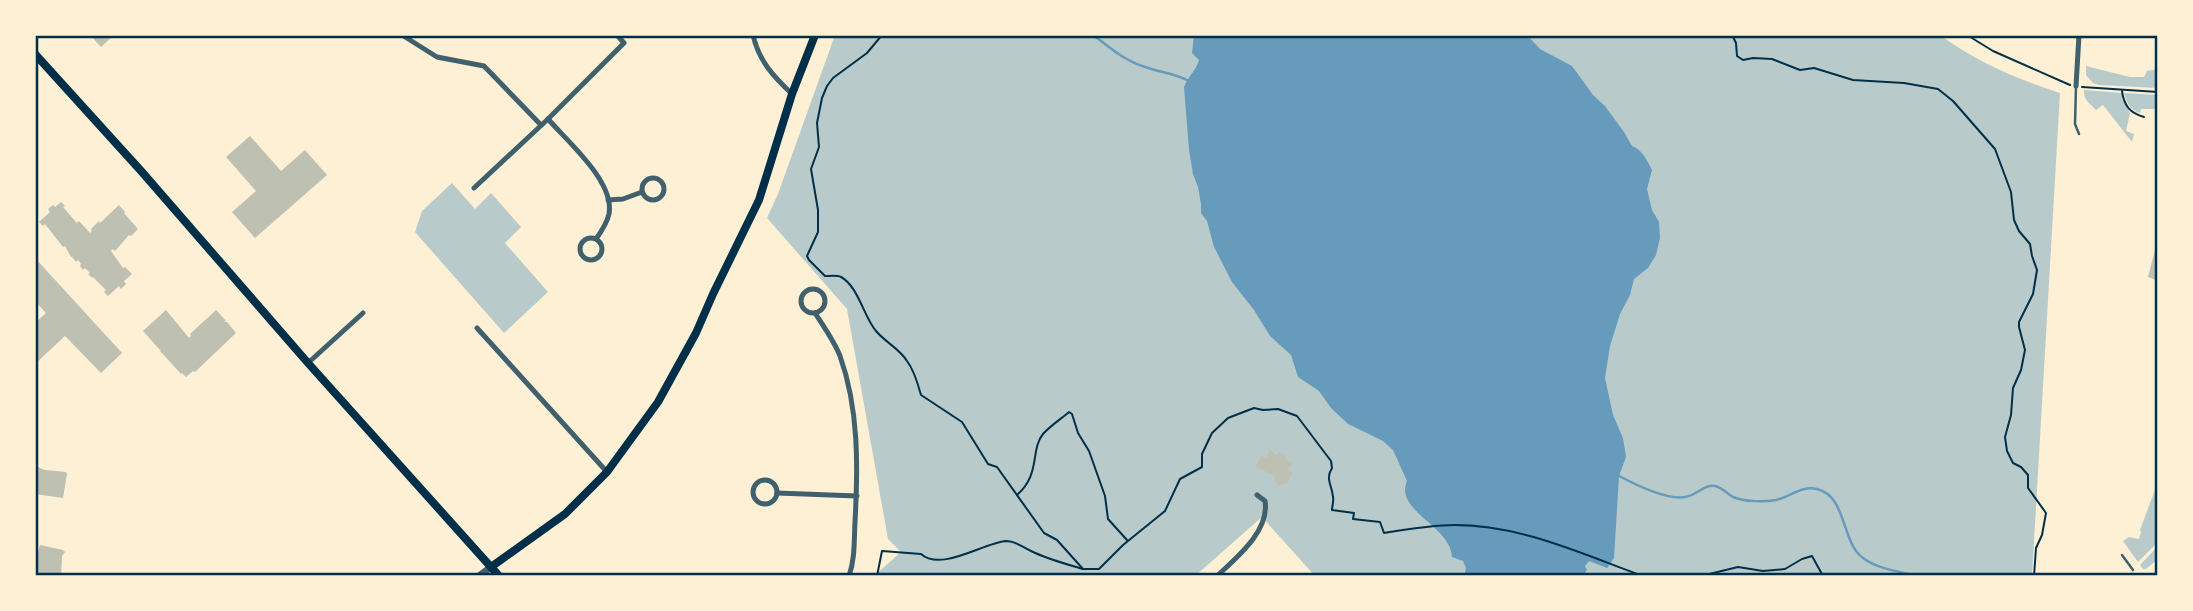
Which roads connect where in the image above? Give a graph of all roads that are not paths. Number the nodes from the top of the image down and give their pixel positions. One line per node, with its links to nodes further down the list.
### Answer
1 (402, 35): 10 (street)
2 (617, 35): 9 (street)
3 (753, 35): 8 (street)
4 (815, 35): 8 (main road)
5 (2079, 35): 7 (street)
6 (35, 54): 19 (main road)
7 (2076, 86): 11 (lane)
8 (792, 94): 20 (main road)
9 (548, 119): 10 (street); 14 (street)
10 (541, 125): 12 (street)
11 (2079, 134)
12 (474, 188)
13 (642, 192): 13 (street); 14 (street)
14 (608, 200): 15 (street)
15 (596, 239): 15 (street)
16 (363, 313): 19 (street)
17 (816, 313): 17 (street); 23 (street)
18 (477, 328): 20 (street)
19 (308, 363): 25 (main road)
20 (607, 471): 25 (main road)
21 (778, 493): 21 (street); 23 (street)
22 (1257, 495): 30 (street)
23 (857, 496): 29 (street)
24 (2122, 555): 26 (lane)
25 (491, 567): 27 (street); 28 (main road)
26 (2133, 570)
27 (479, 576)
28 (499, 576)
29 (849, 576)
30 (1217, 576)

